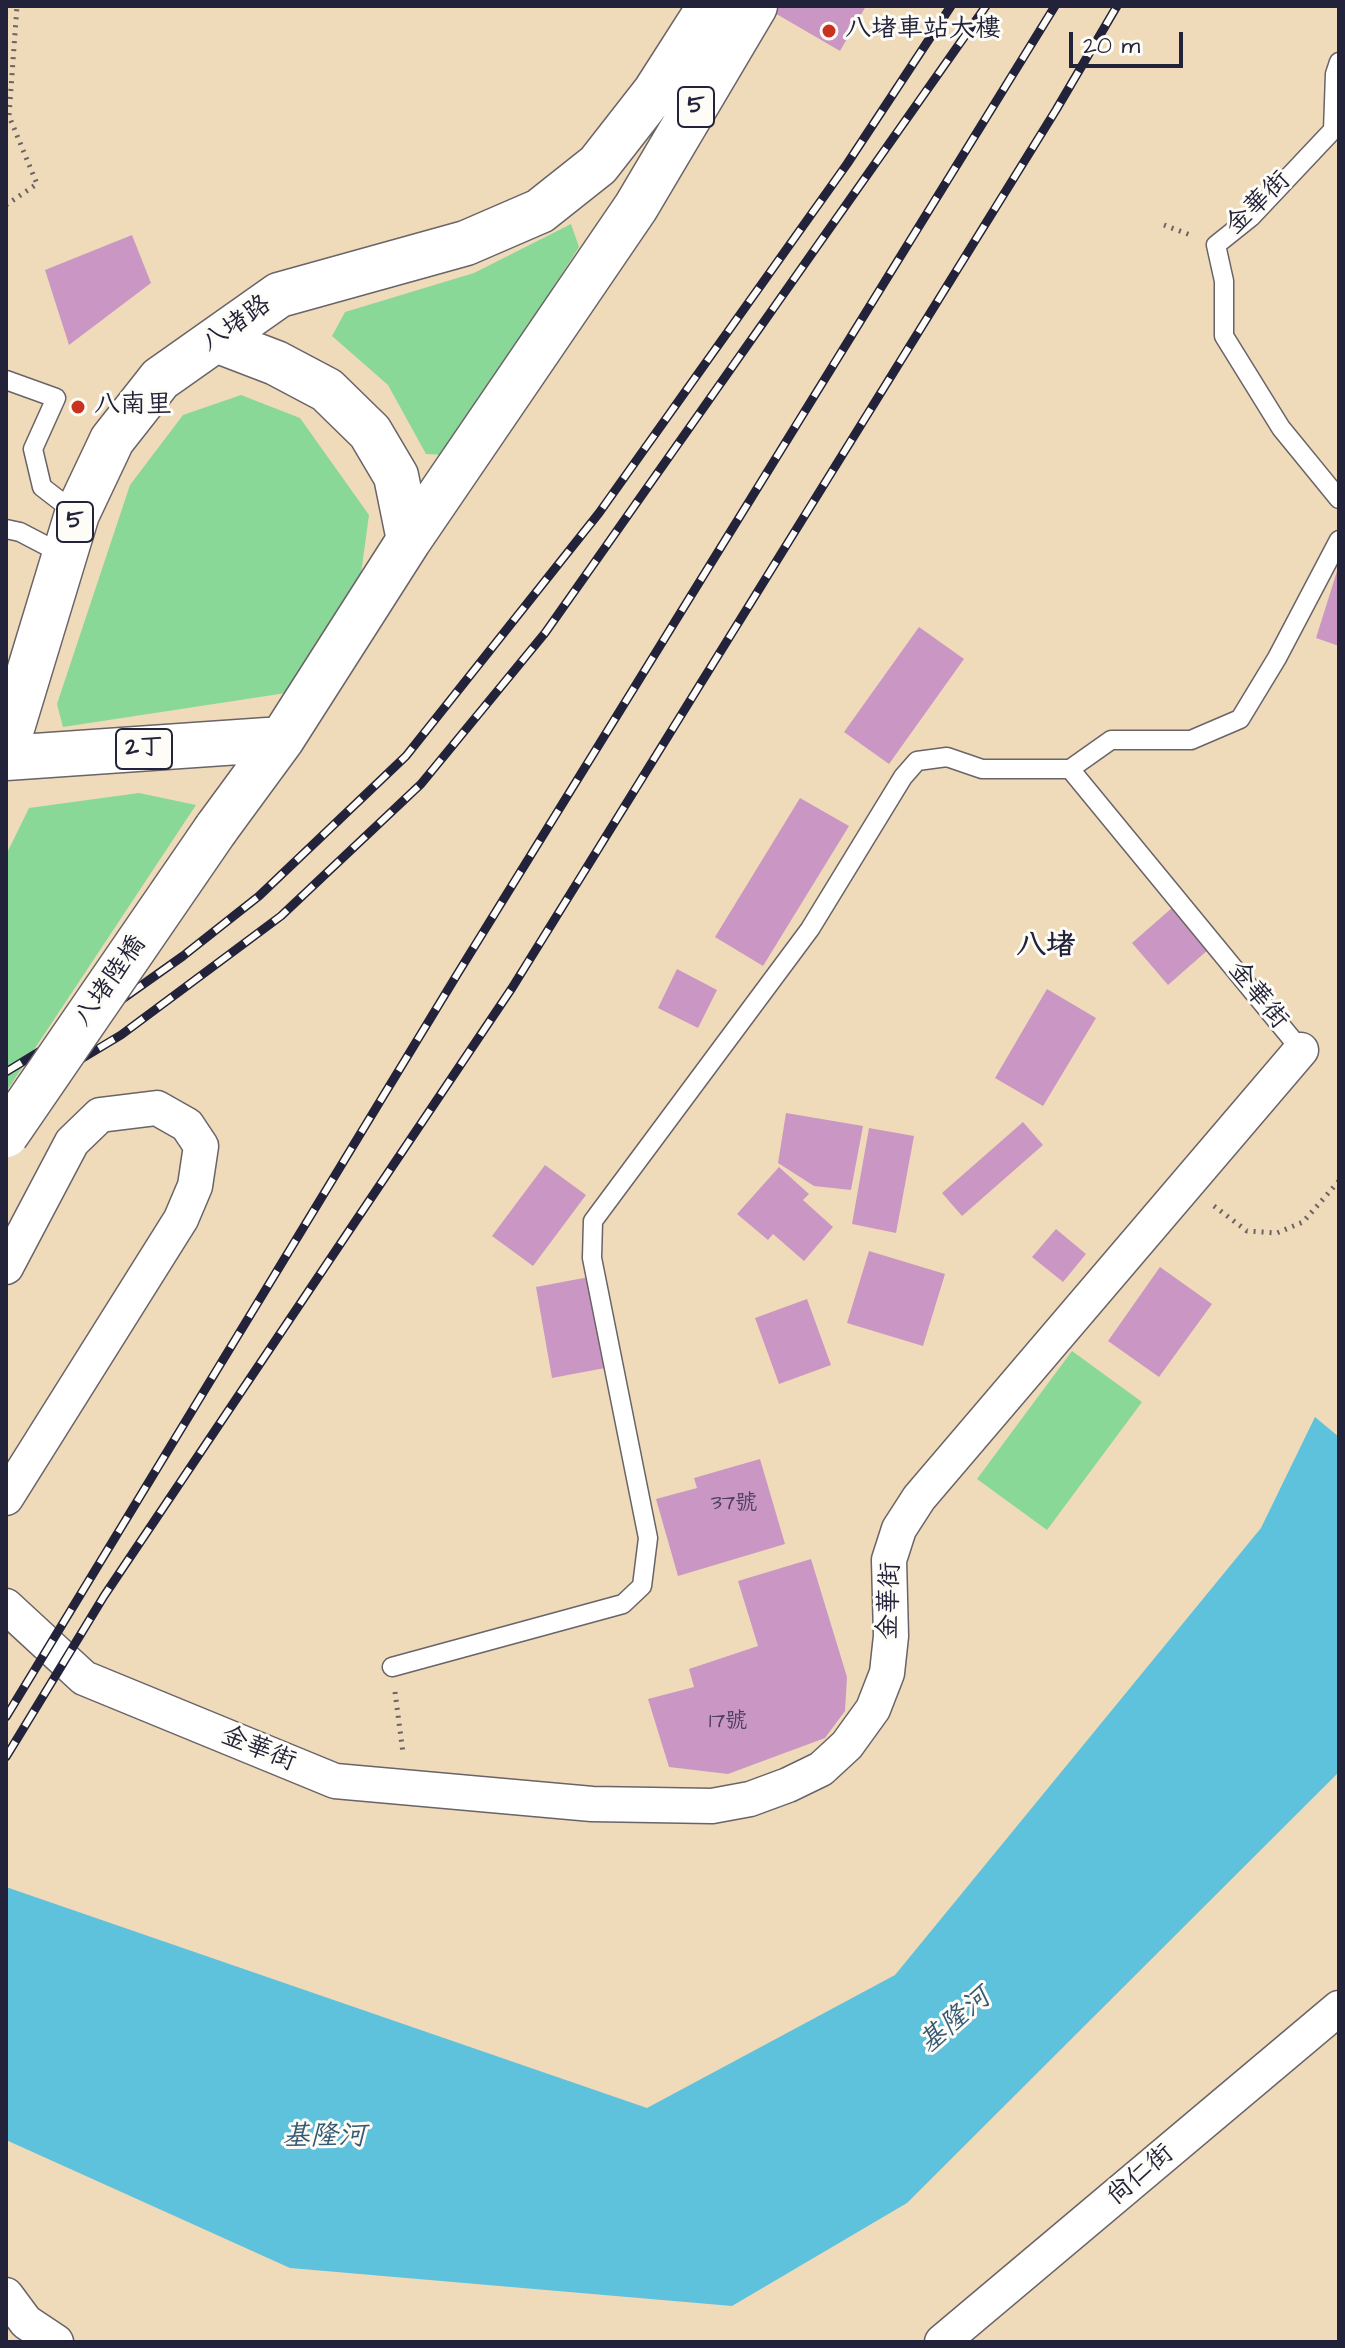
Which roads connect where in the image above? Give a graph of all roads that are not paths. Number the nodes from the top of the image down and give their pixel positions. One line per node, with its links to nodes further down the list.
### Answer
1 (710, 6): 5 (main road, 八堵路 / 5)
2 (755, 6): 10 (main road, 5)
3 (1339, 62): 4 (lane)
4 (1336, 130): 7 (lane, 金華街)
5 (216, 340): 8 (main road, 八堵路 / 5); 10 (main road)
6 (6, 380): 8 (lane)
7 (1339, 499)
8 (77, 514): 12 (main road, 八堵路 / 5)
9 (6, 529): 12 (lane)
10 (409, 540): 13 (main road, 5)
11 (1339, 540): 16 (lane)
12 (64, 555): 14 (main road, 八堵路 / 5)
13 (282, 739): 15 (main road, 2丁); 18 (main road, 八堵陸橋 / 5, bridge)
14 (6, 748)
15 (6, 758)
16 (1070, 769): 17 (lane, 金華街); 22 (lane)
17 (1301, 1050): 21 (street, 金華街)
18 (6, 1135)
19 (6, 1267): 20 (street)
20 (6, 1498)
21 (6, 1606)
22 (392, 1667)
23 (1339, 2008): 26 (street, 尚仁街)
24 (13, 2311): 25 (street)
25 (56, 2342)
26 (942, 2342)

